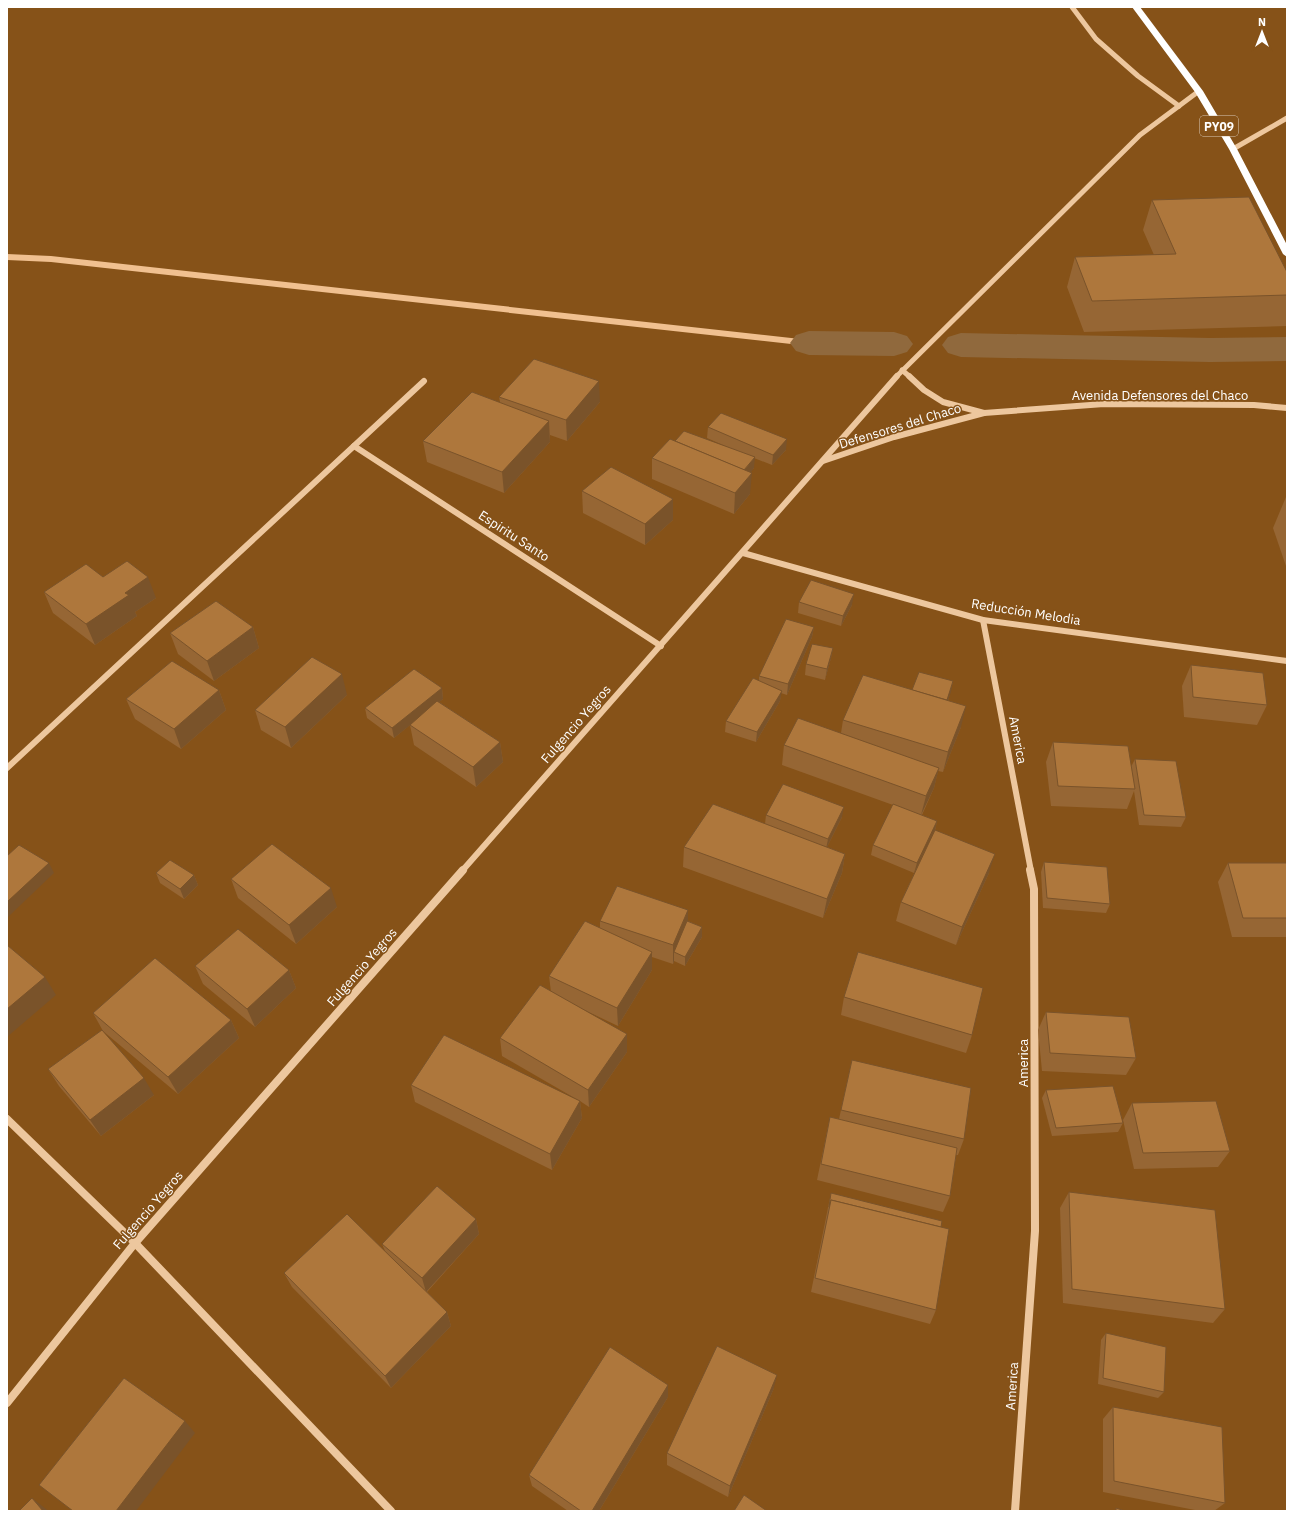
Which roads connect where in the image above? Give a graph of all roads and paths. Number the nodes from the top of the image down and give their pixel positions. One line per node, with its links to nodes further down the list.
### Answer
1 (1072, 7): 4 (street)
2 (1136, 7): 3 (highway, PY09)
3 (1199, 91): 4 (street, Fulgencio Yegros); 6 (highway, PY09)
4 (1179, 106): 8 (street, Fulgencio Yegros)
5 (1287, 118): 6 (street)
6 (1233, 149): 7 (highway, PY09)
7 (1287, 254)
8 (902, 370): 11 (street, Avenida Defensores del Chaco); 13 (street, Fulgencio Yegros)
9 (424, 381): 12 (street)
10 (1287, 408): 11 (street, Avenida Defensores del Chaco)
11 (984, 412): 13 (street, Defensores del Chaco)
12 (354, 446): 16 (street, Espiritu Santo); 18 (street)
13 (822, 462): 14 (street, Fulgencio Yegros)
14 (743, 553): 15 (street, Reducción Melodia); 16 (street, Fulgencio Yegros)
15 (984, 620): 17 (street, Reducción Melodia); 23 (street, America)
16 (661, 646): 20 (street, Fulgencio Yegros)
17 (1287, 661)
18 (7, 768)
19 (7, 1119): 20 (street)
20 (135, 1243): 21 (street, Fulgencio Yegros); 22 (street)
21 (7, 1403)
22 (391, 1511)
23 (1015, 1511)

